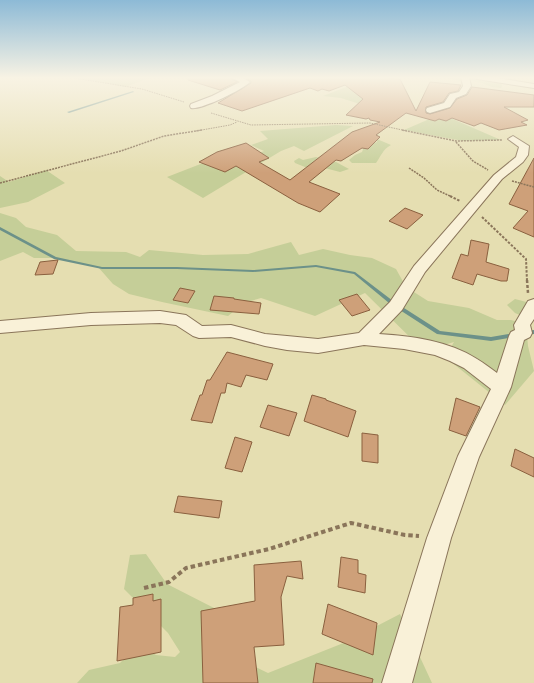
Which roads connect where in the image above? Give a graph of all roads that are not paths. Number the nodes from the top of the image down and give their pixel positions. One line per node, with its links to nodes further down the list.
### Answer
1 (513, 139): 4 (street)
2 (534, 306): 5 (street)
3 (0, 327): 4 (street)
4 (364, 339): 5 (street)
5 (502, 387): 6 (street)
6 (397, 683)

